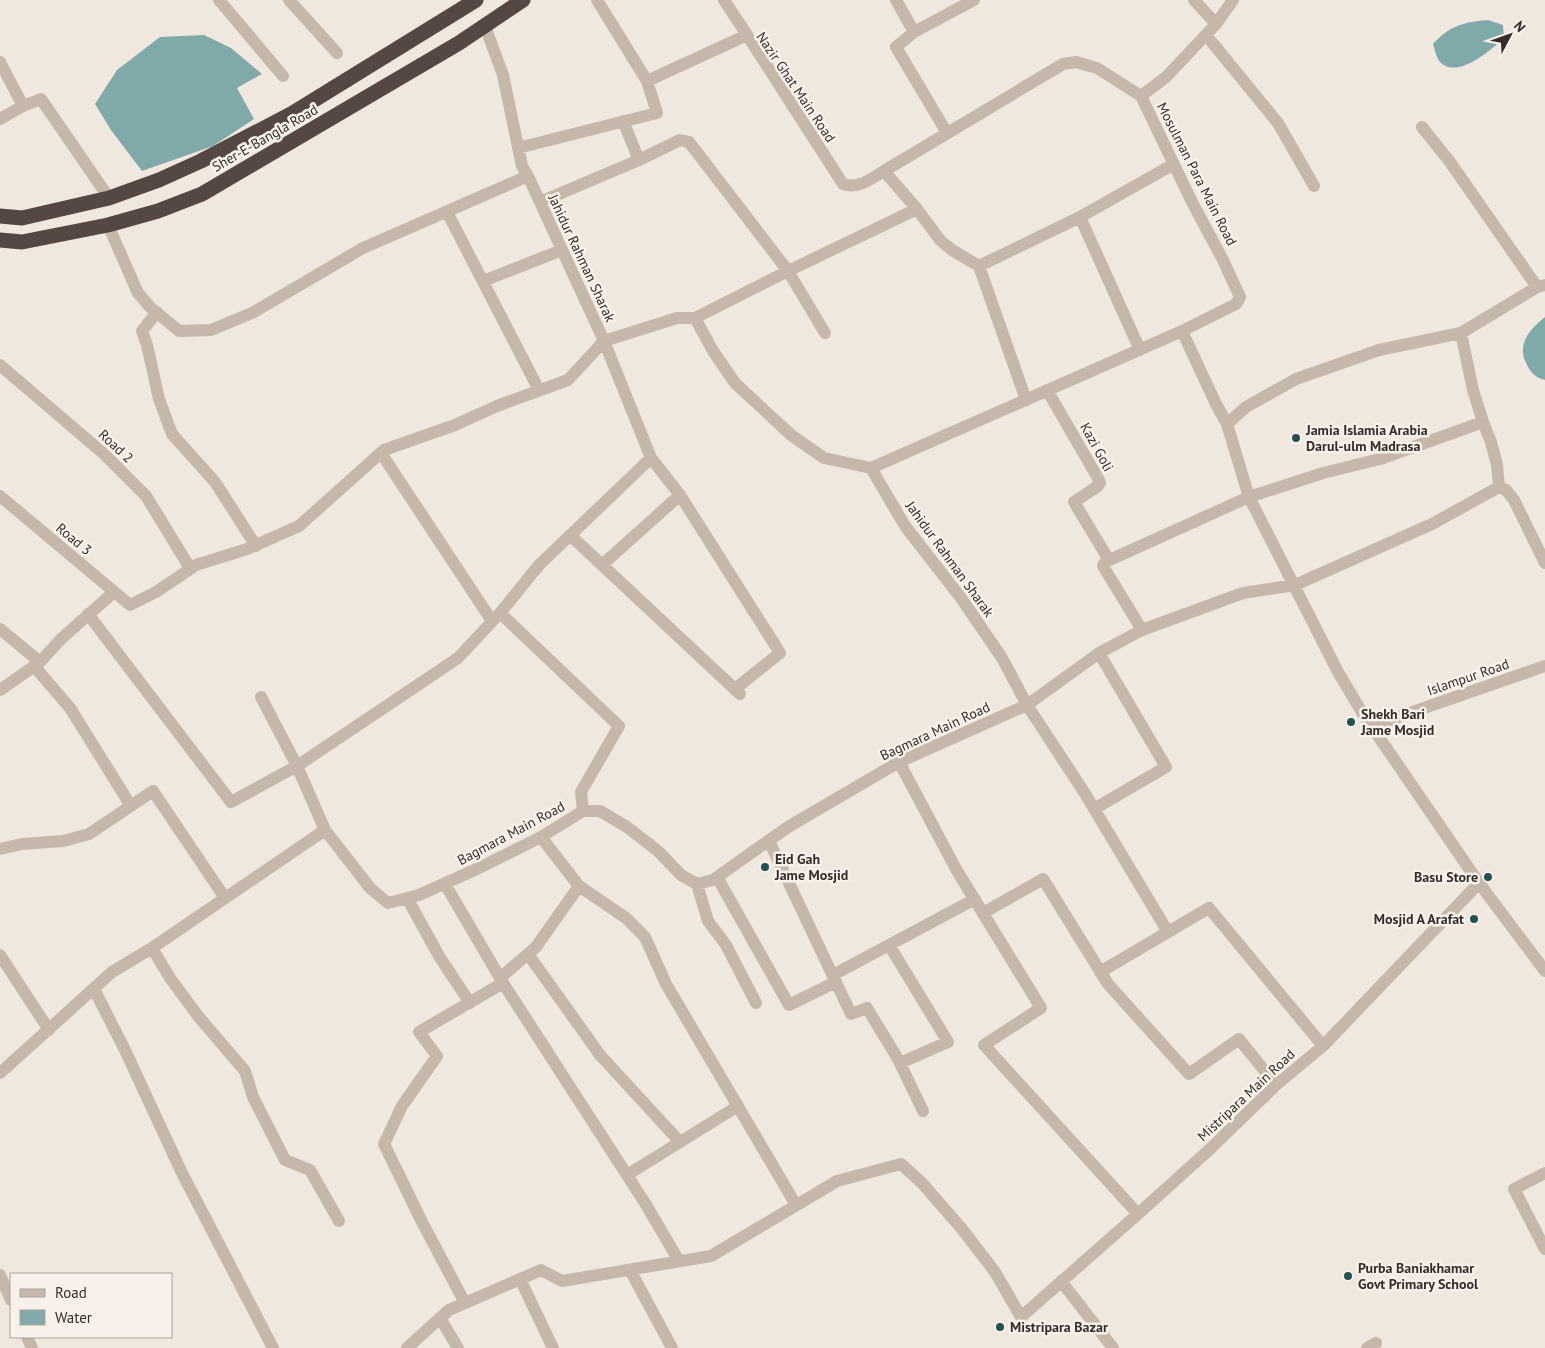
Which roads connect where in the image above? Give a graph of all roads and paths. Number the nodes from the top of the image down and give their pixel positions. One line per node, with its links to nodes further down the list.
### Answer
1 (219, 0): 20 (street)
2 (289, 0): 18 (street)
3 (476, 0): 11 (highway, Sher-E-Bangla Road)
4 (523, 0): 13 (highway, Sher-E-Bangla Road)
5 (597, 0): 21 (street)
6 (724, 0): 16 (street)
7 (896, 0): 14 (street)
8 (974, 0): 14 (street)
9 (1194, 0): 12 (street)
10 (1233, 0): 12 (street, Mosulman Para Main Road)
11 (444, 20): 17 (highway); 24 (highway, Sher-E-Bangla Road)
12 (1216, 24): 15 (street, Mosulman Para Main Road)
13 (485, 26): 17 (highway, Sher-E-Bangla Road); 30 (street, Jahidur Rahman Sharak)
14 (914, 32): 28 (street)
15 (1206, 35): 22 (street, Mosulman Para Main Road); 35 (street)
16 (747, 36): 21 (street, Nazir Ghat Main Road); 33 (street, Nazir Ghat Main Road)
17 (459, 42): 29 (highway, Sher-E-Bangla Road)
18 (337, 53)
19 (0, 62): 23 (street)
20 (283, 76)
21 (647, 81): 26 (street)
22 (1141, 96): 28 (street, Nazir Ghat Main Road); 32 (street, Mosulman Para Main Road)
23 (23, 106): 25 (street); 36 (street)
24 (293, 113): 29 (highway); 36 (highway, Sher-E-Bangla Road)
25 (0, 119)
26 (623, 121): 30 (street); 31 (street)
27 (1422, 127): 48 (street)
28 (947, 133): 33 (street, Nazir Ghat Main Road)
29 (304, 134): 42 (highway, Sher-E-Bangla Road)
30 (518, 148): 34 (street, Jahidur Rahman Sharak)
31 (638, 160): 37 (street); 46 (street)
32 (1174, 164): 41 (street); 51 (street, Mosulman Para Main Road)
33 (884, 171): 38 (street)
34 (528, 176): 37 (street, Jahidur Rahman Sharak); 39 (street)
35 (1314, 186)
36 (109, 198): 40 (highway, Sher-E-Bangla Road)
37 (540, 202): 44 (street, Jahidur Rahman Sharak)
38 (917, 209): 45 (street); 46 (street)
39 (447, 212): 47 (street); 49 (street)
40 (0, 216)
41 (1080, 217): 45 (street); 55 (street)
42 (108, 225): 43 (highway, Sher-E-Bangla Road); 49 (street)
43 (0, 240)
44 (562, 250): 47 (street); 54 (street, Jahidur Rahman Sharak)
45 (979, 266): 59 (street)
46 (788, 270): 50 (street); 52 (street)
47 (483, 281): 57 (street)
48 (1541, 286): 53 (street)
49 (157, 312): 70 (street)
50 (695, 318): 54 (street, Jahidur Rahman Sharak); 64 (street)
51 (1182, 331): 55 (street); 61 (street)
52 (825, 333)
53 (1460, 333): 60 (street); 61 (street)
54 (604, 340): 57 (street); 63 (street)
55 (1140, 350): 58 (street)
56 (0, 364): 74 (street, Road 2)
57 (539, 390): 62 (street)
58 (1047, 390): 59 (street); 71 (street, Kazi Goli)
59 (1026, 400): 64 (street)
60 (1483, 422): 65 (street); 68 (street)
61 (1226, 424): 68 (street)
62 (381, 453): 70 (street); 78 (street)
63 (651, 458): 66 (street); 69 (street)
64 (872, 468): 86 (street, Jahidur Rahman Sharak)
65 (1499, 487): 72 (street); 75 (street, Bagmara Main Road)
66 (680, 494): 73 (street); 73 (street)
67 (0, 496): 76 (street, Road 3)
68 (1249, 496): 71 (street); 75 (street)
69 (570, 535): 73 (street); 78 (street)
70 (256, 546): 74 (street)
71 (1108, 560): 80 (street)
72 (1545, 563)
73 (602, 565)
74 (190, 568): 76 (street, Road 3)
75 (1294, 585): 80 (street, Bagmara Main Road); 87 (street)
76 (114, 592): 77 (street)
77 (88, 614): 82 (street); 89 (street)
78 (496, 617): 89 (street); 92 (street)
79 (0, 629): 82 (street)
80 (1142, 630): 81 (street, Bagmara Main Road)
81 (1099, 652): 86 (street, Bagmara Main Road); 91 (street)
82 (37, 664): 84 (street); 90 (street)
83 (1545, 666): 87 (street, Islampur Road)
84 (0, 690)
85 (261, 697): 89 (street, Bagmara Main Road)
86 (1026, 706): 88 (street, Bagmara Main Road); 91 (street, Jahidur Rahman Sharak)
87 (1372, 726): 98 (street)
88 (899, 762): 95 (street, Bagmara Main Road); 104 (street)
89 (297, 766): 93 (street, Bagmara Main Road)
90 (130, 806): 96 (street); 102 (street)
91 (1094, 809): 106 (street, Jahidur Rahman Sharak)
92 (583, 812): 94 (street, Bagmara Main Road); 100 (street, Bagmara Main Road)
93 (325, 830): 102 (street); 103 (street, Bagmara Main Road)
94 (540, 837): 99 (street, Bagmara Main Road); 101 (street)
95 (769, 841): 97 (street, Bagmara Main Road); 113 (street)
96 (0, 849)
97 (718, 877): 100 (street, Bagmara Main Road); 113 (street)
98 (1479, 883): 111 (street); 119 (street, Mistripara Main Road)
99 (445, 884): 103 (street, Bagmara Main Road); 114 (street)
100 (697, 884): 116 (street)
101 (579, 886): 109 (street); 123 (street)
102 (226, 898): 108 (street)
103 (407, 898): 117 (street)
104 (975, 899): 105 (street); 107 (street)
105 (983, 913): 112 (street); 129 (street)
106 (1168, 932): 112 (street); 119 (street)
107 (890, 945): 113 (street); 120 (street)
108 (152, 948): 115 (street); 130 (street)
109 (528, 954): 114 (street); 125 (street)
110 (0, 955): 118 (street)
111 (1545, 971)
112 (1100, 972): 122 (street)
113 (834, 979): 120 (street)
114 (501, 981): 117 (street); 127 (street)
115 (94, 990): 118 (street); 140 (street)
116 (756, 1002)
117 (470, 1003): 138 (street)
118 (49, 1030): 121 (street)
119 (1323, 1046): 122 (street, Mistripara Main Road)
120 (900, 1063): 124 (street)
121 (0, 1073)
122 (1276, 1085): 129 (street, Mistripara Main Road)
123 (738, 1106): 125 (street); 128 (street)
124 (923, 1111)
125 (680, 1142): 127 (street)
126 (1545, 1173): 131 (street)
127 (627, 1175): 132 (street)
128 (796, 1205): 132 (street); 136 (street, Mistripara Main Road)
129 (1138, 1214): 136 (street, Mistripara Main Road)
130 (339, 1221)
131 (1545, 1249)
132 (679, 1262): 133 (street)
133 (630, 1270): 135 (street); 144 (street)
134 (0, 1275): 137 (street)
135 (520, 1279): 138 (street); 143 (street)
136 (1061, 1281): 145 (street)
137 (10, 1298)
138 (465, 1303): 139 (street)
139 (440, 1318): 141 (street); 142 (street)
140 (273, 1348)
141 (407, 1348)
142 (458, 1348)
143 (553, 1348)
144 (672, 1348)
145 (1113, 1348)

